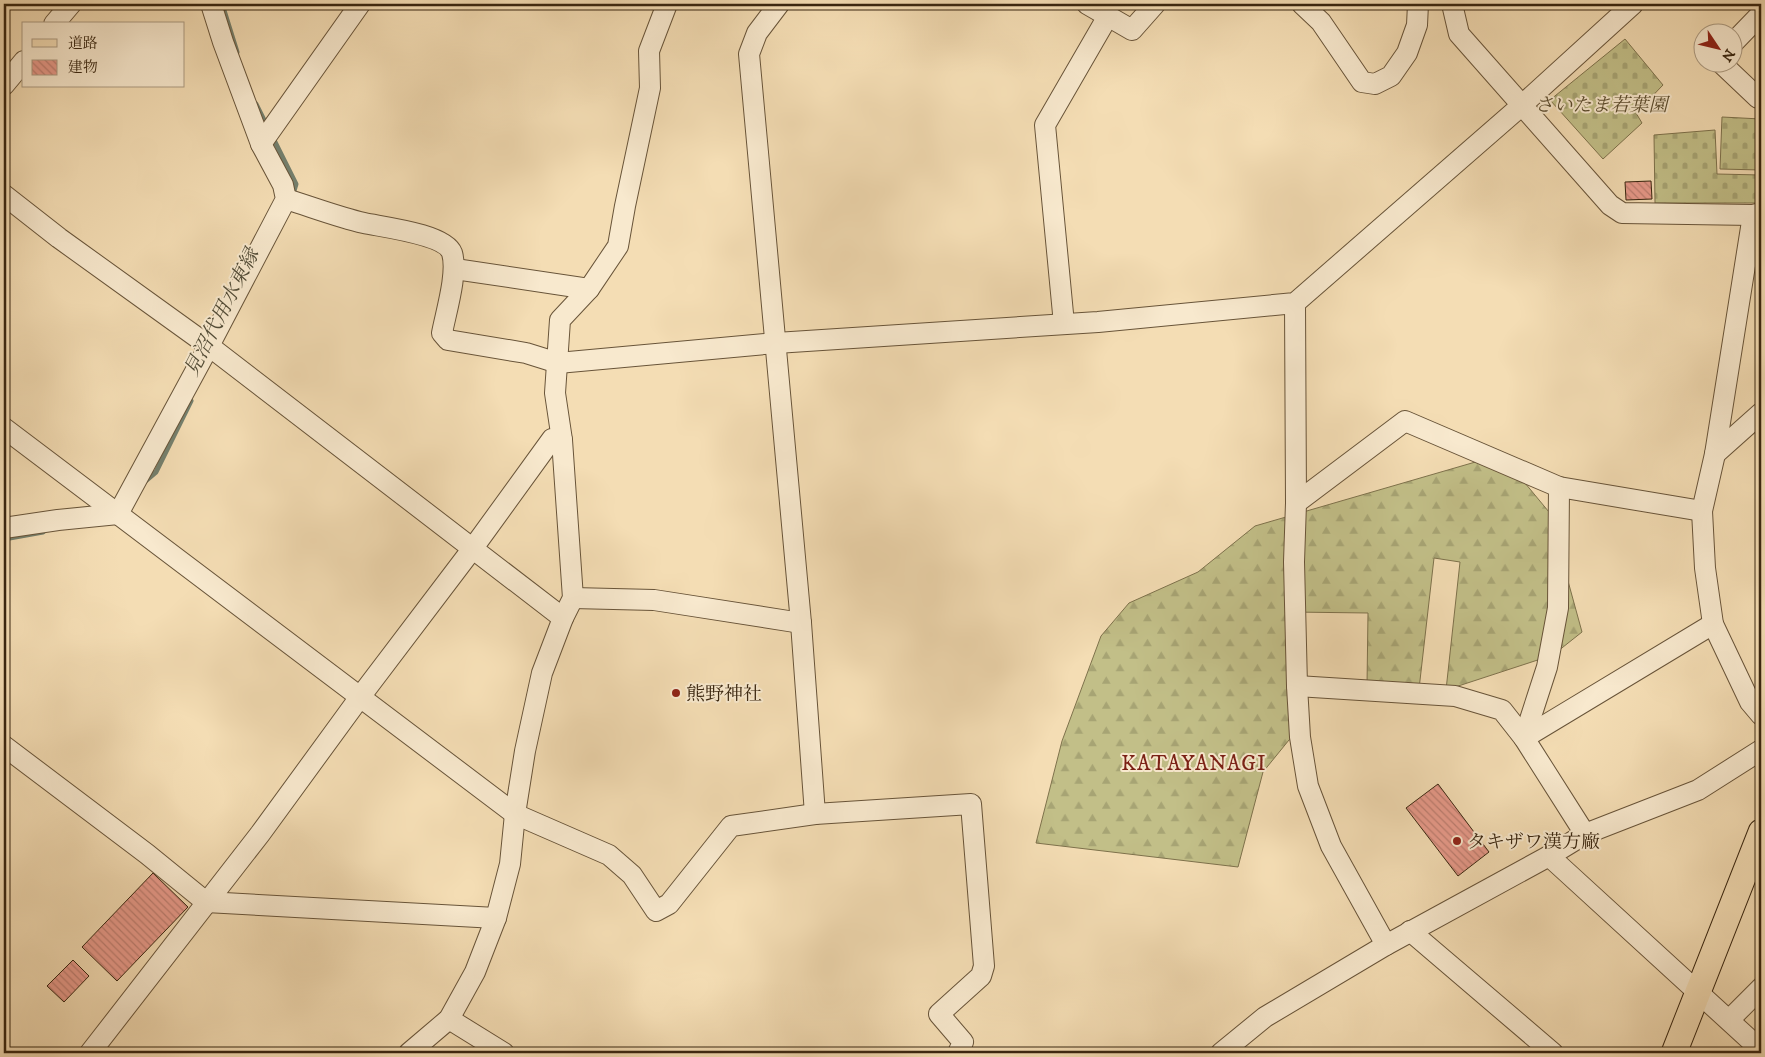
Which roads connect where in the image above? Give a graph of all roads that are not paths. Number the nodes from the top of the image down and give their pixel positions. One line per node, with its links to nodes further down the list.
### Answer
1 (71, 4): 14 (street)
2 (211, 4): 21 (street)
3 (360, 4): 21 (street)
4 (667, 4): 26 (street)
5 (780, 4): 29 (street)
6 (1087, 4): 13 (street)
7 (1155, 4): 13 (street)
8 (1302, 4): 9 (street)
9 (1418, 4)
10 (1452, 4): 20 (street)
11 (1633, 4): 20 (street)
12 (1761, 14): 15 (street)
13 (1108, 16): 28 (street)
14 (56, 22)
15 (1742, 34)
16 (22, 63): 18 (street)
17 (1731, 72): 19 (street)
18 (4, 85)
19 (1761, 95)
20 (1521, 106): 24 (street); 27 (street)
21 (261, 144): 23 (street)
22 (4, 195): 30 (street)
23 (286, 199): 25 (street); 30 (street)
24 (1757, 214): 35 (street)
25 (455, 269): 26 (street); 31 (street)
26 (590, 289): 31 (street)
27 (1295, 303): 28 (street); 37 (street)
28 (1064, 324): 29 (street)
29 (776, 343): 31 (street); 44 (street)
30 (209, 346): 39 (street); 41 (street)
31 (558, 363): 34 (street)
32 (1761, 413): 35 (street)
33 (4, 428): 39 (street)
34 (562, 440): 41 (street); 42 (street)
35 (1715, 454): 38 (street)
36 (1559, 487): 37 (street); 38 (street); 49 (street)
37 (1296, 503): 46 (street)
38 (1702, 511): 45 (street)
39 (118, 514): 40 (street); 47 (street)
40 (4, 528)
41 (473, 548): 43 (street); 47 (street)
42 (573, 598): 43 (street); 44 (street)
43 (563, 618): 52 (street)
44 (801, 623): 53 (street)
45 (1714, 624): 48 (street); 49 (street)
46 (1297, 686): 49 (street); 60 (street)
47 (360, 697): 52 (street); 57 (street)
48 (1761, 714)
49 (1524, 738): 55 (street)
50 (4, 746): 57 (street)
51 (1761, 750): 55 (street)
52 (515, 814): 53 (street); 58 (street)
53 (815, 814): 69 (street)
54 (1761, 832): 62 (main road)
55 (1585, 834): 56 (street)
56 (1549, 856): 59 (street); 62 (street)
57 (206, 902): 58 (street); 66 (street)
58 (496, 918): 63 (street)
59 (1410, 932): 60 (street); 71 (street)
60 (1386, 945): 70 (street)
61 (1761, 988): 64 (street)
62 (1698, 993): 64 (street); 72 (main road)
63 (449, 1019): 67 (street); 68 (street)
64 (1729, 1020): 65 (street)
65 (1761, 1050)
66 (90, 1053)
67 (409, 1053)
68 (504, 1053)
69 (958, 1053)
70 (1221, 1053)
71 (1553, 1053)
72 (1674, 1053)

